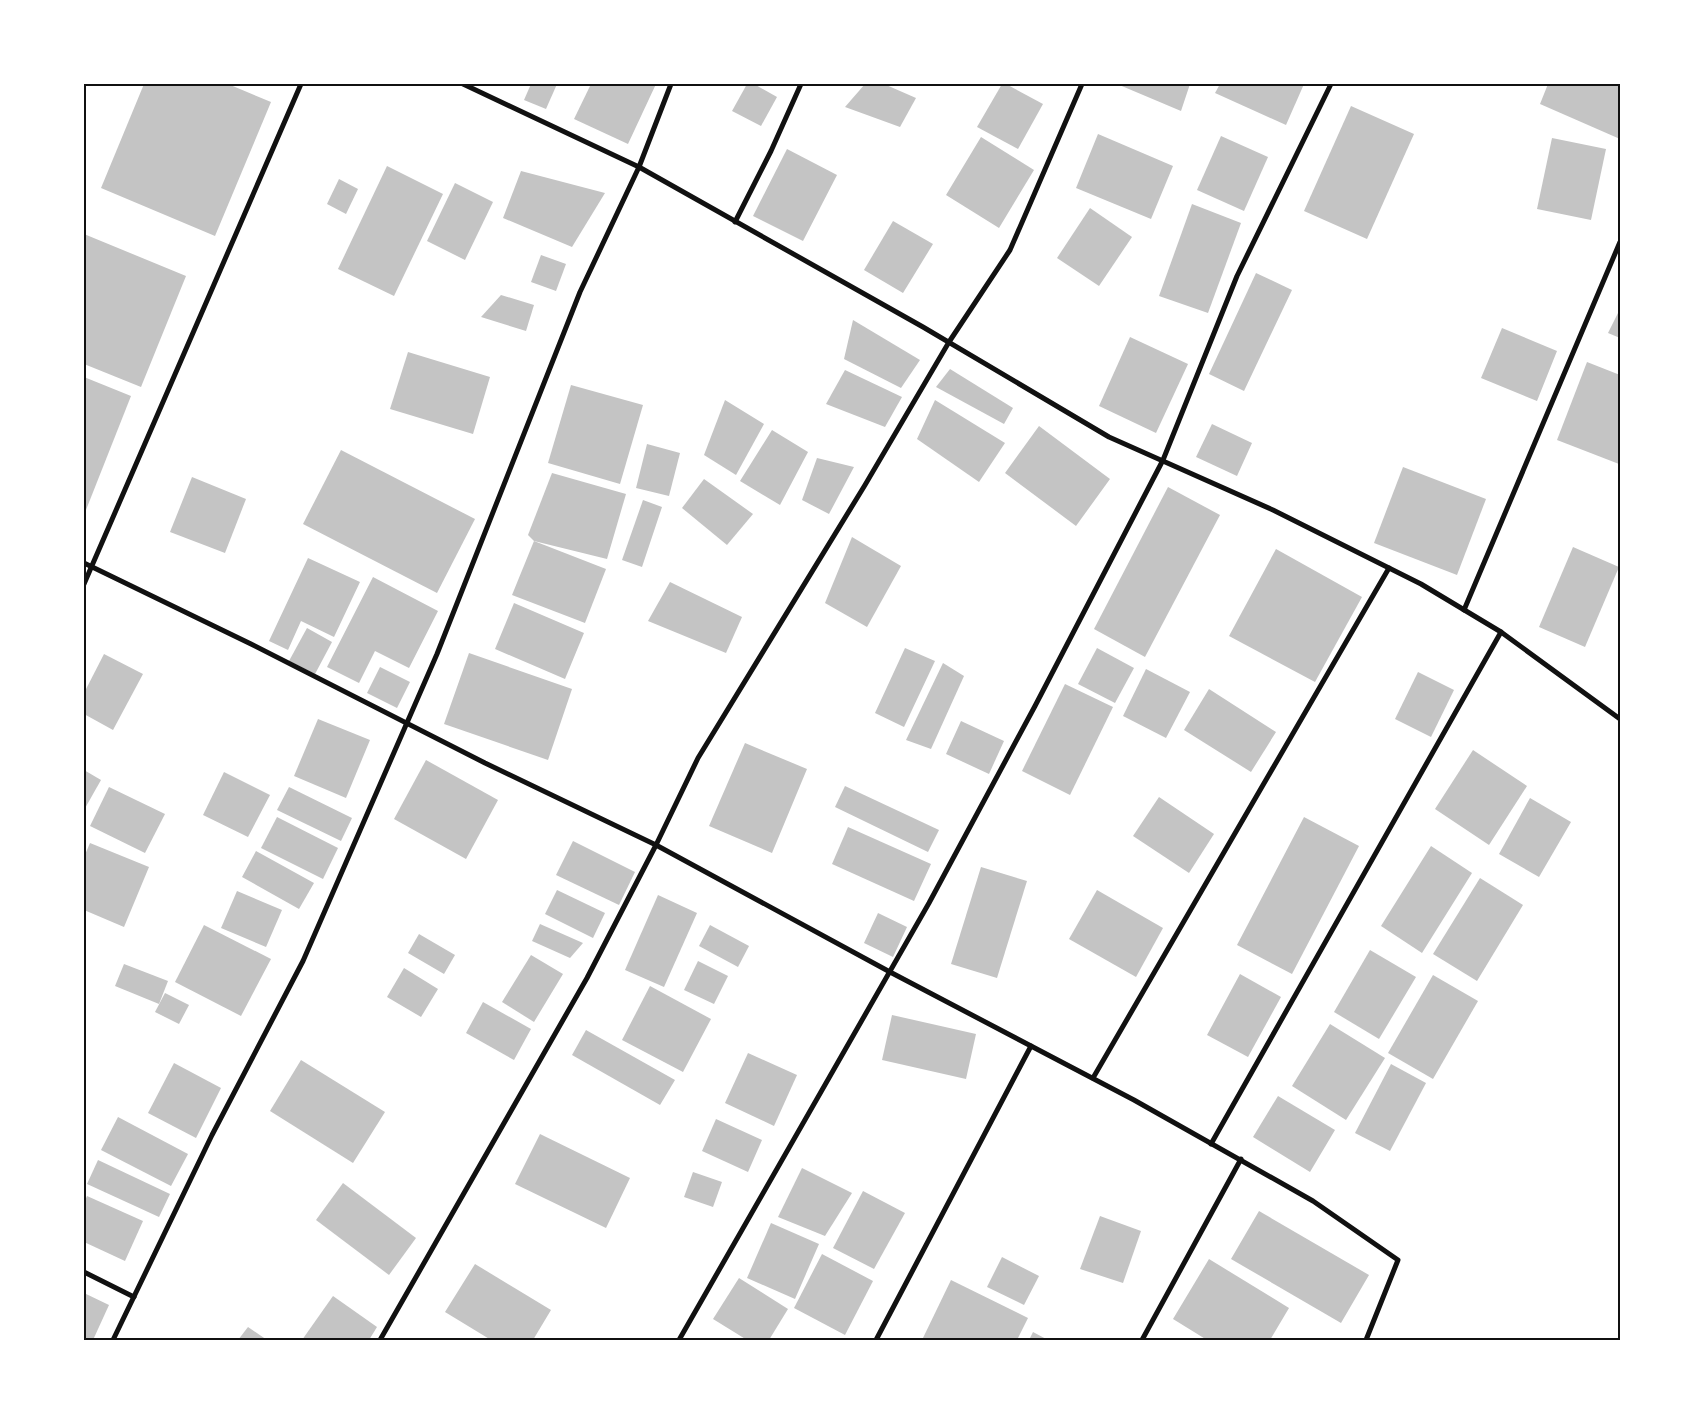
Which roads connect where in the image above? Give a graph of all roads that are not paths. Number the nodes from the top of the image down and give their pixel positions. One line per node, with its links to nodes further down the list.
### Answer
1 (302, 84): 13 (street)
2 (463, 84): 7 (street)
3 (671, 84): 7 (street)
4 (801, 84): 8 (street)
5 (1082, 84): 10 (street)
6 (1331, 84): 11 (street)
7 (639, 167): 8 (street); 19 (street)
8 (735, 222): 10 (street)
9 (1620, 242): 16 (street)
10 (949, 342): 11 (street); 20 (street)
11 (1163, 460): 14 (street); 21 (street)
12 (84, 563): 13 (street)
13 (91, 567): 15 (street); 19 (street)
14 (1389, 568): 16 (street); 23 (street)
15 (84, 584)
16 (1464, 610): 17 (street)
17 (1501, 632): 18 (street); 24 (street)
18 (1620, 720)
19 (406, 723): 20 (street); 27 (street)
20 (656, 845): 21 (street); 29 (street)
21 (890, 972): 22 (street); 30 (street)
22 (1031, 1046): 23 (street); 31 (street)
23 (1093, 1078): 24 (street)
24 (1211, 1144): 25 (street)
25 (1241, 1160): 32 (street); 33 (street)
26 (84, 1272): 27 (street)
27 (134, 1297): 28 (street)
28 (113, 1340)
29 (380, 1340)
30 (679, 1340)
31 (876, 1340)
32 (1142, 1340)
33 (1366, 1340)

